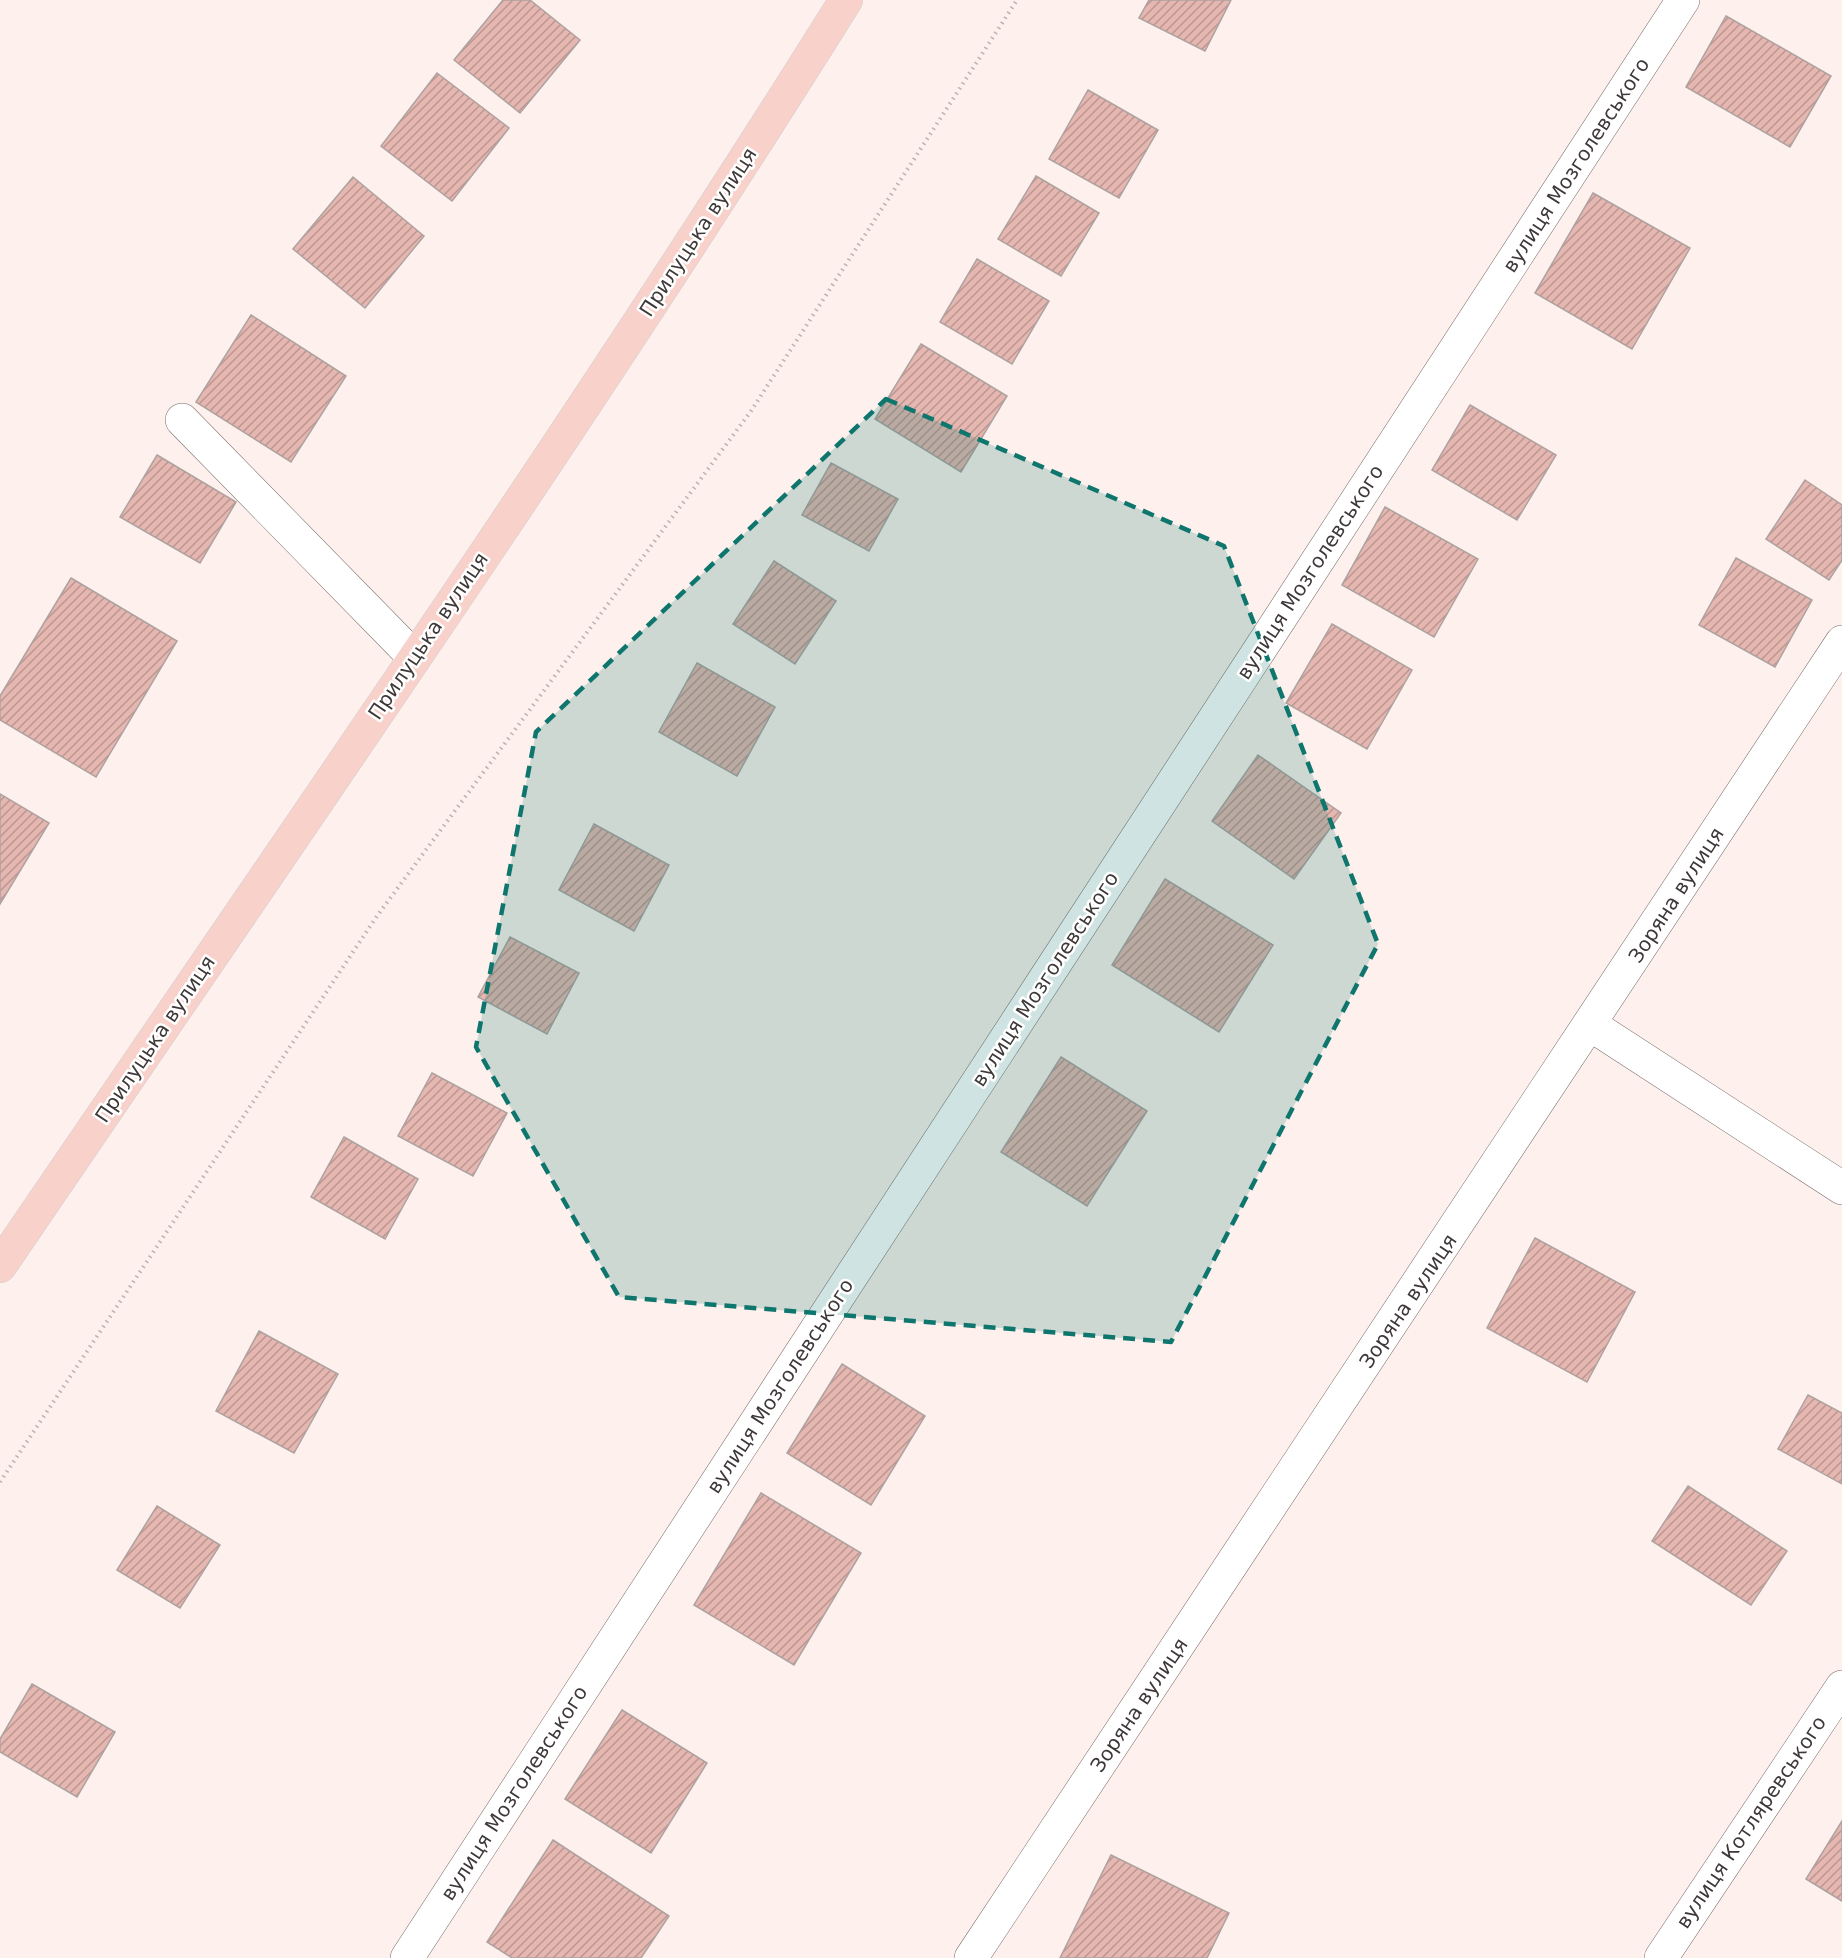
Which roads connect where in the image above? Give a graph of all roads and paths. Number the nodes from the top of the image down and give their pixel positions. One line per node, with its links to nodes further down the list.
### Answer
1 (846, 0): 6 (main road, Прилуцька вулиця)
2 (1017, 0): 10 (path)
3 (1683, 0): 12 (street, вулиця Мозголевського)
4 (182, 420): 6 (street)
5 (1842, 642): 7 (street, Зоряна вулиця)
6 (414, 657): 9 (main road, Прилуцька вулиця)
7 (1591, 1025): 8 (street); 13 (street, Зоряна вулиця)
8 (1842, 1188)
9 (0, 1266)
10 (0, 1482)
11 (1842, 1687): 14 (street, вулиця Котляревського)
12 (407, 1958)
13 (971, 1958)
14 (1661, 1958)

